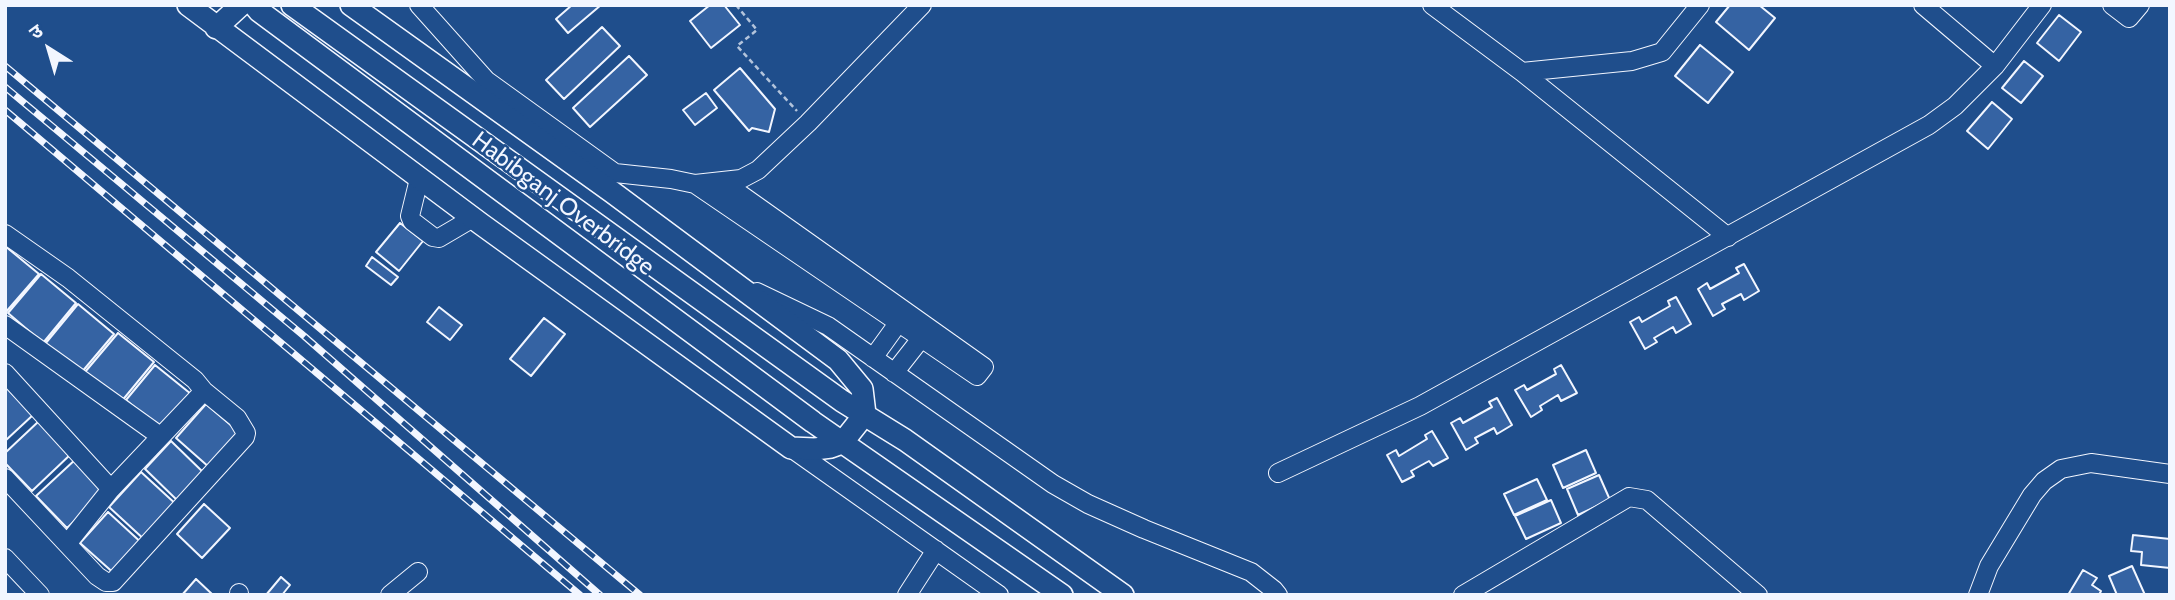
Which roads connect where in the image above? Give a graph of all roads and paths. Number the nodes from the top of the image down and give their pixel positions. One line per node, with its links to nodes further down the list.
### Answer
1 (241, 5): 15 (main road)
2 (254, 5): 34 (main road, Habibganj Overbridge)
3 (292, 5): 32 (main road, Habibganj Overbridge)
4 (351, 5): 25 (main road)
5 (419, 5): 21 (street)
6 (736, 5): 18 (path)
7 (922, 5): 18 (street)
8 (1432, 5): 17 (street)
9 (1700, 5): 17 (street)
10 (1923, 5): 16 (street)
11 (2042, 5): 16 (street)
12 (2112, 5): 13 (street)
13 (2140, 5)
14 (192, 7): 15 (main road)
15 (216, 28): 19 (main road)
16 (1995, 66): 24 (street)
17 (1522, 72): 24 (street)
18 (808, 124): 20 (street)
19 (419, 179): 22 (main road); 22 (street)
20 (723, 182): 21 (street); 26 (street)
21 (695, 184): 26 (street)
22 (473, 218): 35 (main road)
23 (5, 234): 31 (street)
24 (1728, 237): 36 (street)
25 (725, 276): 28 (street); 32 (main road)
26 (902, 318): 28 (street); 30 (street)
27 (5, 325): 33 (street)
28 (873, 358): 30 (street)
29 (5, 373): 39 (street)
30 (894, 373): 50 (street)
31 (204, 391): 33 (street); 40 (street)
32 (865, 414): 34 (main road); 49 (main road, Habibganj Overbridge)
33 (160, 436): 39 (street)
34 (842, 443): 35 (main road); 48 (main road, Habibganj Overbridge)
35 (790, 448): 41 (street)
36 (1278, 473)
37 (2170, 474): 53 (street)
38 (5, 478): 40 (street)
39 (111, 489): 40 (street)
40 (67, 544)
41 (936, 550): 46 (street); 47 (street)
42 (5, 558): 44 (street)
43 (418, 572): 45 (street)
44 (40, 595)
45 (390, 595)
46 (907, 595)
47 (999, 595)
48 (1062, 595)
49 (1123, 595)
50 (1278, 595)
51 (1463, 595): 52 (street)
52 (1758, 595)
53 (1978, 595)

